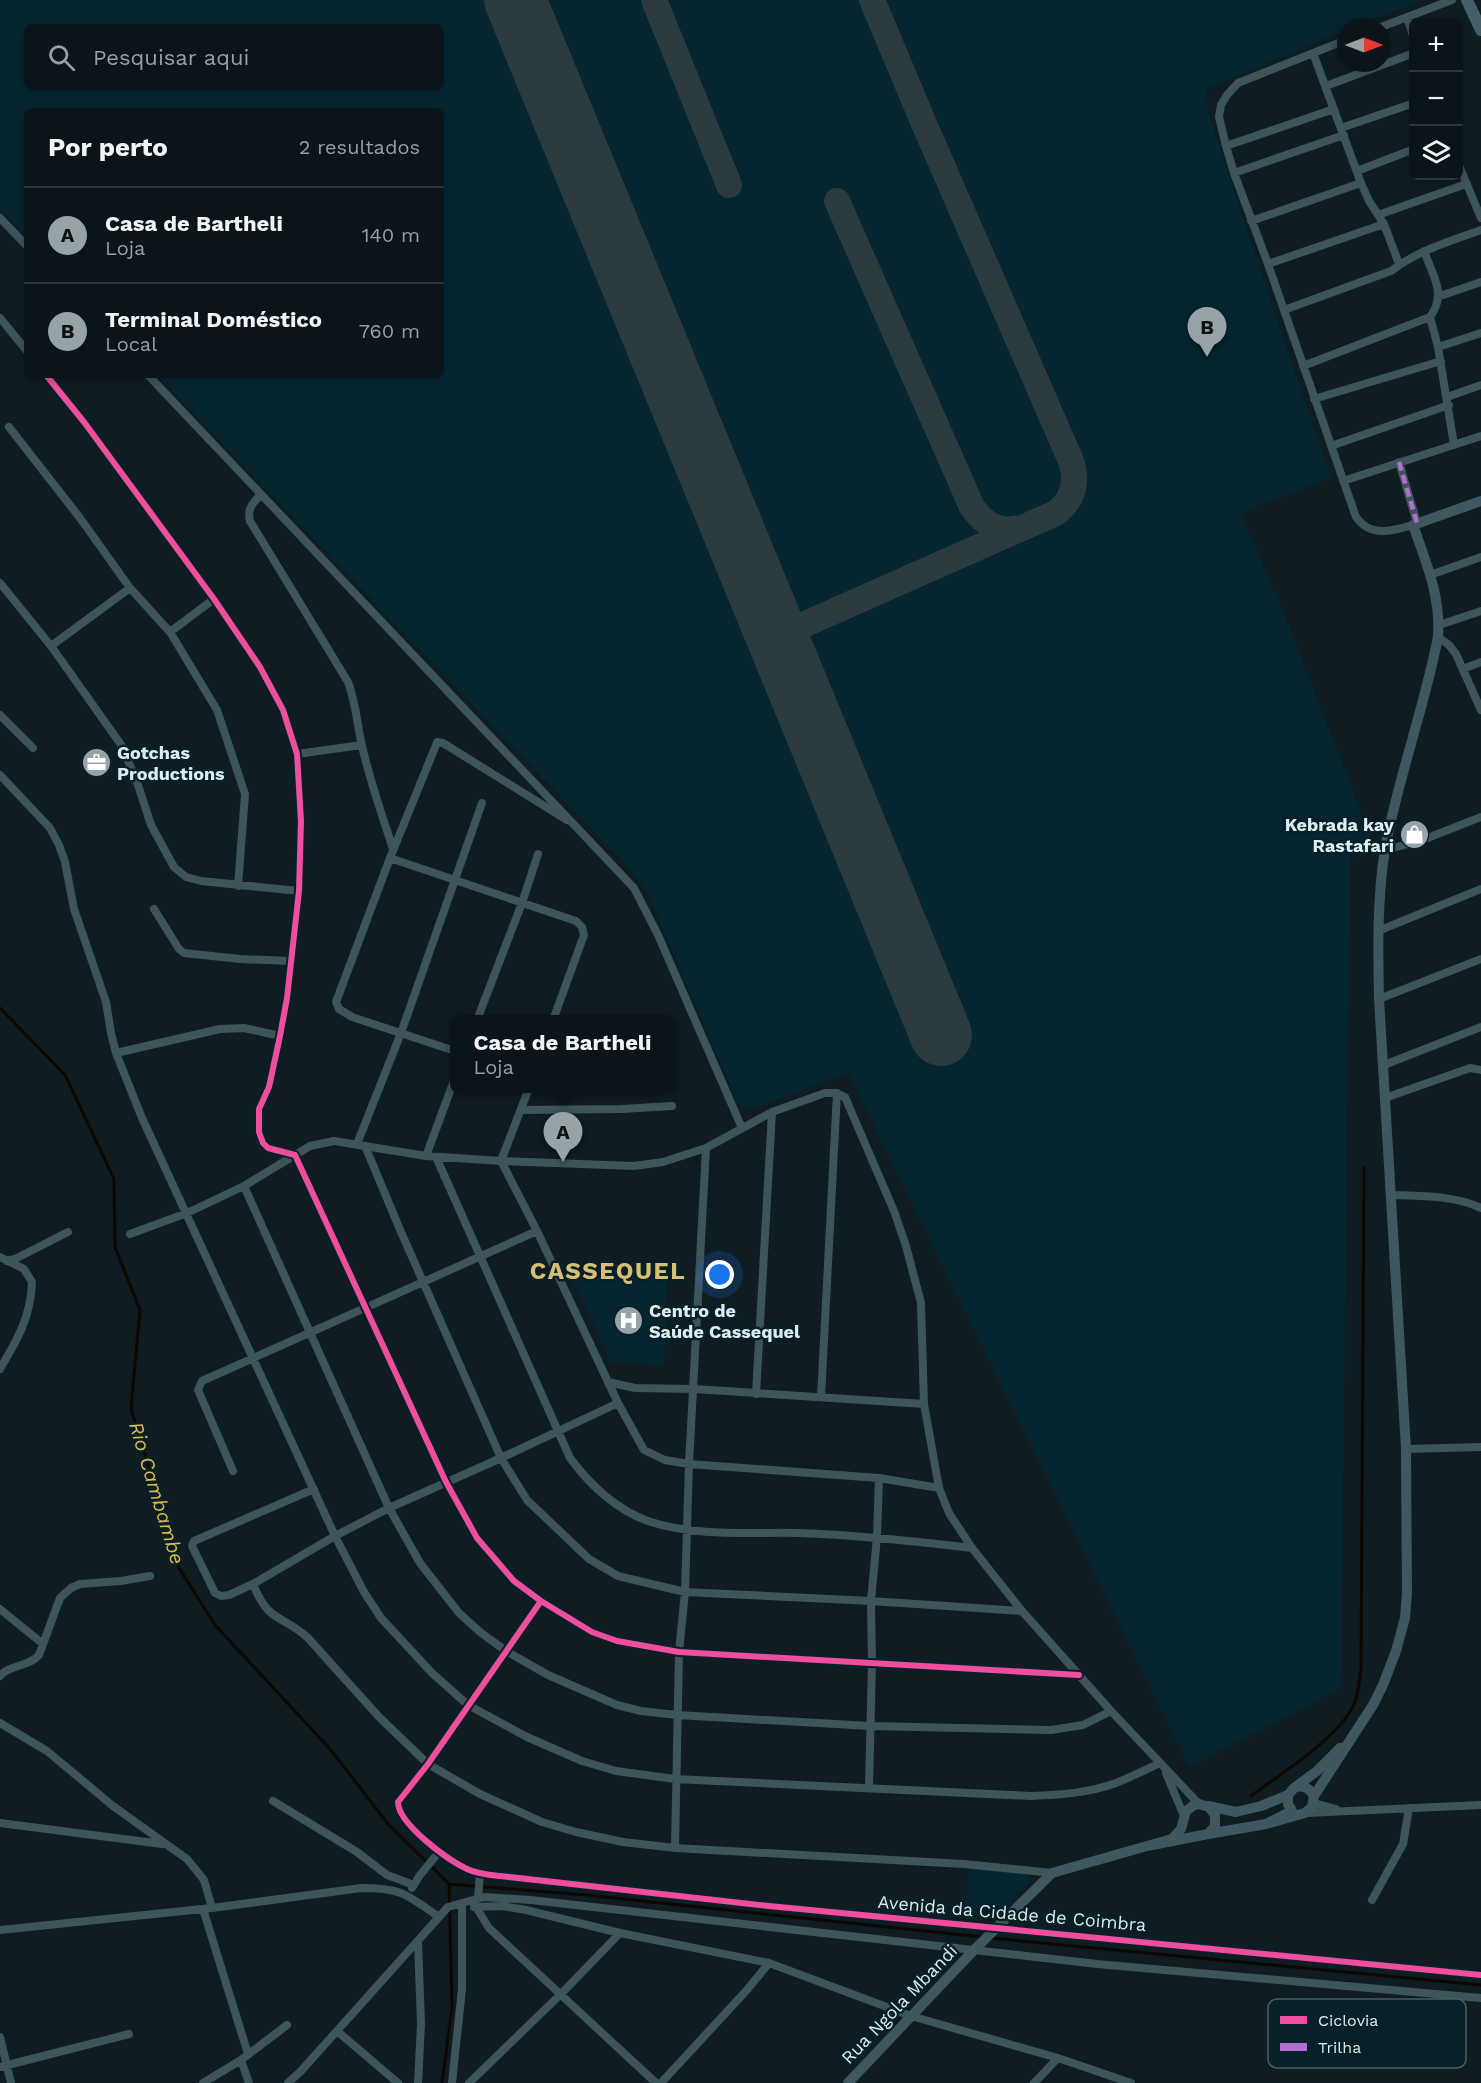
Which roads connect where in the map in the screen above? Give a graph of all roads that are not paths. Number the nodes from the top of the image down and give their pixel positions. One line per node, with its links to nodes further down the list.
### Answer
1 (1452, 0): 5 (street)
2 (1467, 0): 8 (main road)
3 (1476, 0): 4 (main road)
4 (1481, 11)
5 (1407, 17): 6 (street); 7 (street)
6 (1391, 23)
7 (1409, 24)
8 (1481, 30)
9 (1337, 44): 10 (street)
10 (1313, 53): 12 (street); 16 (street)
11 (1409, 55): 12 (street)
12 (1326, 86): 14 (street)
13 (1409, 106): 15 (street)
14 (1334, 109): 15 (street); 16 (street)
15 (1343, 132): 18 (street); 19 (street)
16 (1226, 146): 19 (street)
17 (1409, 151): 18 (street)
18 (1357, 171): 21 (street)
19 (1234, 173): 26 (street)
20 (1463, 176): 22 (street)
21 (1361, 183): 23 (street); 26 (street)
22 (1466, 184): 23 (street); 25 (street)
23 (1378, 215): 27 (street)
24 (0, 218): 29 (street)
25 (1481, 218)
26 (1251, 221): 31 (street)
27 (1384, 224): 31 (street); 32 (street)
28 (1481, 230): 30 (street)
29 (24, 243)
30 (1424, 251): 32 (street); 34 (street)
31 (1268, 264): 35 (street)
32 (1399, 264): 35 (street)
33 (1481, 282): 34 (street)
34 (1440, 296): 36 (street)
35 (1284, 310): 42 (street)
36 (1430, 317): 39 (street); 42 (street)
37 (2, 324): 40 (street)
38 (1481, 333): 39 (street)
39 (1438, 347): 41 (street)
40 (24, 348)
41 (1441, 361): 46 (street); 47 (street)
42 (1303, 366): 46 (street)
43 (48, 378): 61 (street)
44 (151, 378): 54 (street)
45 (1481, 385): 47 (street)
46 (1314, 399): 51 (street)
47 (1448, 401): 50 (street); 51 (street)
48 (9, 427): 60 (street)
49 (1481, 436): 50 (street)
50 (1454, 445): 52 (street)
51 (1331, 446): 53 (street)
52 (1399, 462): 53 (street); 56 (street)
53 (1343, 481): 56 (street)
54 (261, 494): 71 (street); 77 (street)
55 (1481, 501): 56 (street)
56 (1415, 524): 58 (street)
57 (1481, 557): 58 (street)
58 (1430, 575): 63 (street)
59 (0, 583): 66 (street)
60 (130, 588): 64 (street); 66 (street)
61 (214, 599): 64 (street); 73 (street)
62 (1481, 611): 63 (street)
63 (1439, 625): 65 (street)
64 (170, 632): 83 (street)
65 (1438, 637): 68 (street); 79 (street)
66 (51, 646): 83 (street)
67 (1481, 662): 68 (street)
68 (1463, 669): 69 (street)
69 (1481, 710)
70 (0, 715): 72 (street)
71 (362, 745): 73 (street); 78 (street)
72 (33, 748)
73 (297, 754): 85 (street)
74 (0, 775): 98 (street)
75 (482, 803): 82 (street)
76 (1481, 817): 79 (street)
77 (576, 826): 78 (street); 108 (street)
78 (393, 849): 81 (street)
79 (1385, 849): 88 (street)
80 (538, 854): 86 (street)
81 (390, 858): 82 (street); 95 (street)
82 (456, 879): 86 (street); 95 (street)
83 (238, 886): 85 (street)
84 (1481, 889): 88 (street)
85 (299, 891): 90 (street)
86 (522, 903): 92 (street); 93 (street)
87 (154, 909): 90 (street)
88 (1378, 931): 91 (street)
89 (1481, 959): 91 (street)
90 (290, 961): 96 (street)
91 (1379, 999): 99 (street)
92 (479, 1015)
93 (555, 1015)
94 (1481, 1027): 99 (street)
95 (401, 1032): 97 (street); 109 (street)
96 (280, 1036): 98 (street); 111 (street)
97 (450, 1050)
98 (116, 1053): 118 (street)
99 (1384, 1065): 104 (street)
100 (1481, 1070): 104 (street)
101 (450, 1091): 112 (street)
102 (527, 1093): 106 (street)
103 (837, 1093): 107 (street); 132 (street); 134 (street)
104 (1385, 1098): 116 (street)
105 (672, 1106): 106 (street)
106 (520, 1110): 114 (street)
107 (772, 1113): 108 (street); 131 (street)
108 (742, 1128): 110 (street)
109 (361, 1145): 111 (street); 112 (street); 124 (street)
110 (706, 1148): 114 (street); 130 (street)
111 (295, 1155): 115 (street); 125 (street)
112 (426, 1156): 113 (street)
113 (436, 1156): 114 (street); 122 (street)
114 (501, 1161): 119 (street)
115 (244, 1186): 118 (street); 126 (street)
116 (1390, 1195): 117 (street); 137 (street)
117 (1481, 1208)
118 (187, 1213): 121 (street); 127 (street)
119 (537, 1231): 122 (street); 129 (street)
120 (68, 1232): 123 (street)
121 (130, 1234)
122 (479, 1256): 124 (street); 135 (street)
123 (3, 1260): 128 (street)
124 (423, 1281): 125 (street); 138 (street)
125 (365, 1307): 126 (street); 142 (street)
126 (310, 1332): 127 (street); 145 (street)
127 (253, 1358): 140 (street); 144 (street)
128 (0, 1370)
129 (608, 1382): 130 (street); 133 (street)
130 (694, 1389): 131 (street); 139 (street)
131 (756, 1394): 132 (street)
132 (821, 1397): 134 (street)
133 (618, 1403): 135 (street); 139 (street)
134 (924, 1404): 143 (street)
135 (557, 1431): 138 (street); 146 (street)
136 (1481, 1447): 137 (street)
137 (1406, 1449): 164 (street)
138 (501, 1458): 142 (street); 152 (street)
139 (689, 1464): 141 (street); 146 (street)
140 (233, 1472)
141 (879, 1478): 143 (street); 148 (street)
142 (446, 1482): 145 (street); 153 (street)
143 (939, 1488): 149 (street)
144 (314, 1490): 147 (street); 151 (street)
145 (388, 1508): 147 (street); 158 (street)
146 (688, 1530): 148 (street); 152 (street)
147 (335, 1536): 151 (street); 163 (street)
148 (877, 1537): 149 (street); 154 (street)
149 (972, 1548): 156 (street)
150 (150, 1576): 157 (street)
151 (253, 1584): 169 (street)
152 (685, 1592): 154 (street); 159 (street)
153 (541, 1601): 158 (street); 159 (street)
154 (871, 1601): 156 (street); 160 (street)
155 (0, 1609): 157 (street)
156 (1022, 1611): 161 (street)
157 (43, 1644): 162 (street)
158 (506, 1651): 163 (street); 166 (street)
159 (679, 1652): 160 (street); 166 (street)
160 (872, 1663): 161 (street); 168 (street)
161 (1078, 1675): 165 (street)
162 (0, 1676)
163 (468, 1705): 169 (street); 171 (street)
164 (1373, 1705): 173 (street); 174 (street)
165 (1111, 1711): 168 (street); 170 (street)
166 (677, 1715): 168 (street); 171 (street)
167 (0, 1723): 185 (street)
168 (870, 1726): 172 (street)
169 (428, 1764): 187 (street); 188 (street, Avenida da Cidade de Coimbra)
170 (1162, 1766): 172 (street); 176 (street); 181 (street)
171 (675, 1779): 172 (street); 187 (street)
172 (869, 1788)
173 (1291, 1791): 174 (street); 176 (street); 183 (street)
174 (1314, 1799): 179 (street); 180 (street)
175 (273, 1801): 191 (street)
176 (1202, 1804): 181 (street); 184 (street)
177 (1481, 1805): 178 (street)
178 (1409, 1808): 179 (street); 194 (street)
179 (1343, 1810): 180 (street)
180 (1305, 1813): 183 (street)
181 (1184, 1819): 184 (street); 186 (street)
182 (0, 1823): 185 (street)
183 (1266, 1824): 184 (street)
184 (1205, 1834): 186 (street)
185 (165, 1845): 196 (street)
186 (1147, 1845): 189 (street)
187 (675, 1848): 189 (street)
188 (437, 1854): 190 (street, Avenida da Cidade de Coimbra); 191 (street)
189 (1052, 1873): 199 (street, Rua Ngola Mbandi)
190 (480, 1876): 193 (street); 199 (street, Avenida da Cidade de Coimbra)
191 (414, 1885): 192 (street)
192 (409, 1895): 196 (street); 198 (street)
193 (476, 1899): 195 (street, Avenida da Cidade de Coimbra); 201 (street); 203 (street, Avenida da Cidade de Coimbra); 206 (street)
194 (1372, 1900)
195 (462, 1903): 198 (street, Avenida da Cidade de Coimbra); 222 (street)
196 (212, 1908): 197 (street)
197 (203, 1909): 200 (street); 213 (street)
198 (439, 1917): 202 (street, Avenida da Cidade de Coimbra)
199 (995, 1928): 203 (street, Rua Ngola Mbandi); 205 (street, Avenida da Cidade de Coimbra)
200 (0, 1930)
201 (620, 1933): 204 (street); 206 (street)
202 (418, 1943): 210 (street, Avenida da Cidade de Coimbra); 221 (street)
203 (977, 1947): 207 (street, Avenida da Cidade de Coimbra); 208 (street, Rua Ngola Mbandi)
204 (769, 1963): 208 (street); 225 (street)
205 (1481, 1975)
206 (561, 1994): 223 (street); 224 (street)
207 (1481, 1998)
208 (911, 2016): 214 (street); 226 (street, Rua Ngola Mbandi)
209 (287, 2025): 213 (street)
210 (337, 2031): 219 (street, Avenida da Cidade de Coimbra); 220 (street)
211 (129, 2034): 215 (street)
212 (0, 2037): 215 (street)
213 (244, 2057): 217 (street); 218 (street)
214 (1058, 2058): 227 (street); 228 (street)
215 (3, 2066): 216 (street)
216 (11, 2083)
217 (203, 2083)
218 (249, 2083)
219 (288, 2083)
220 (398, 2083)
221 (418, 2083)
222 (452, 2083)
223 (469, 2083)
224 (656, 2083)
225 (661, 2083)
226 (848, 2083)
227 (1034, 2083)
228 (1131, 2083)

